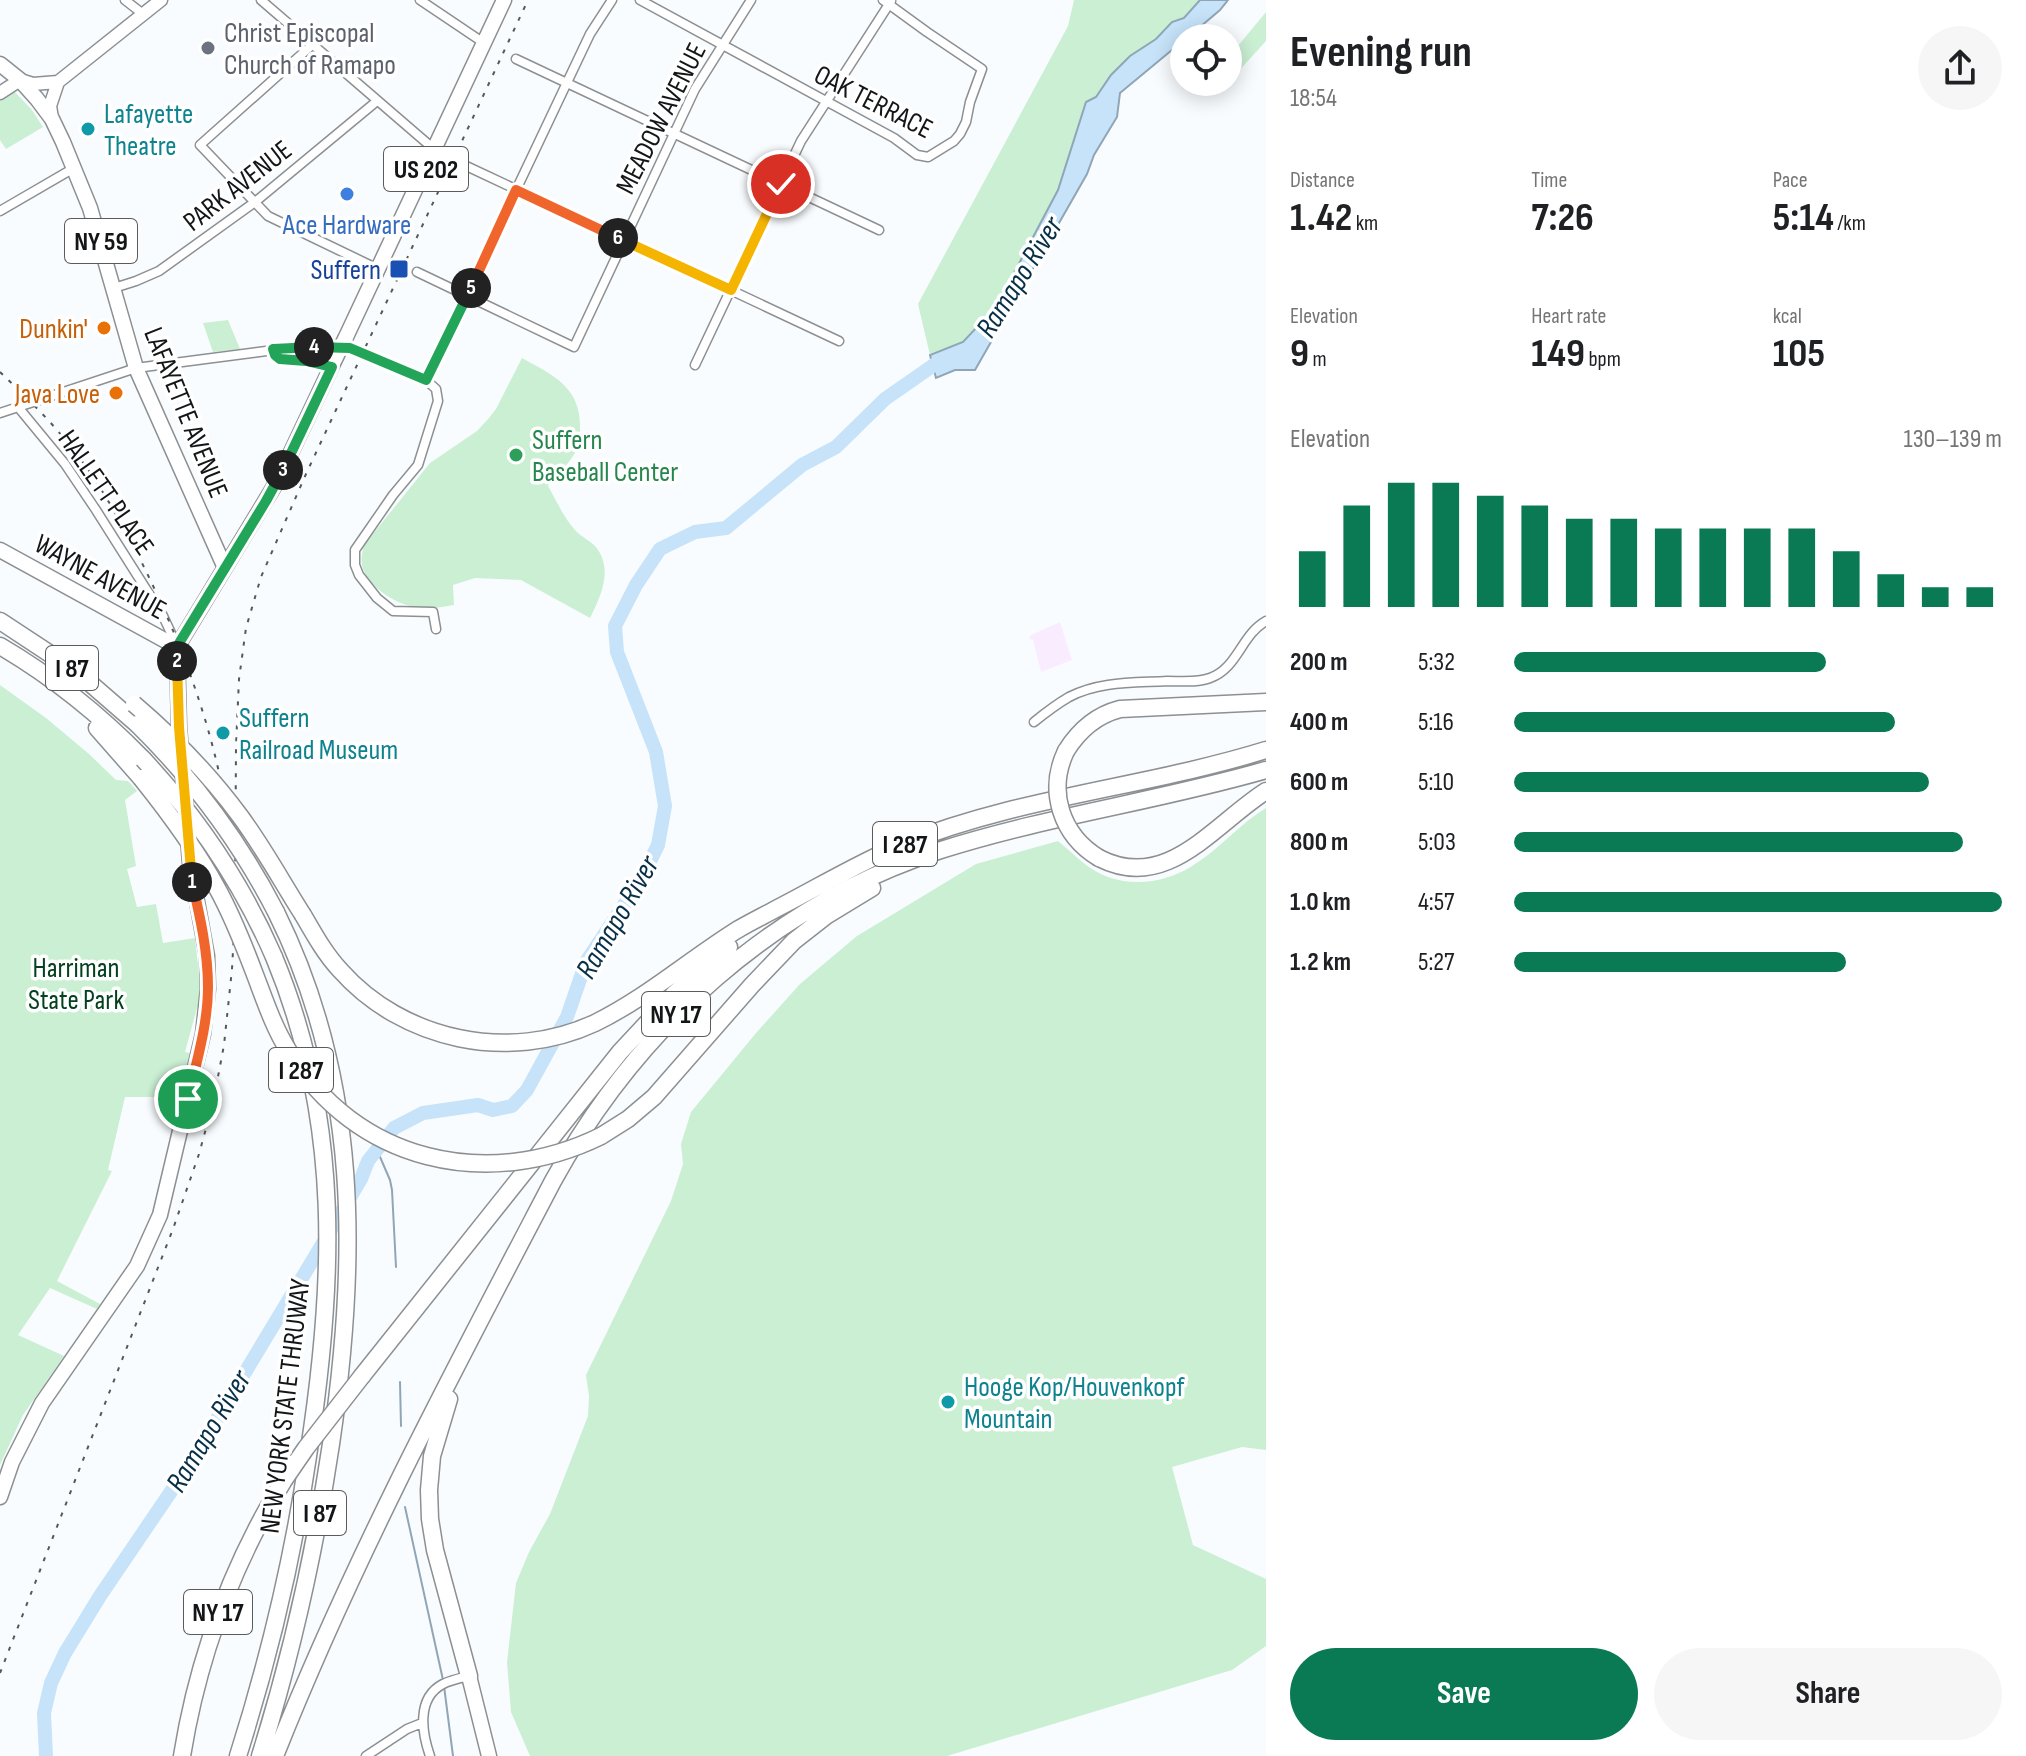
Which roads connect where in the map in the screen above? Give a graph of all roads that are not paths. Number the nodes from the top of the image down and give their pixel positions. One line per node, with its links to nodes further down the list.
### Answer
1 (125, 0): 10 (street)
2 (161, 0): 10 (street)
3 (261, 0): 12 (street)
4 (420, 0): 11 (street)
5 (504, 0): 11 (main road, US 202)
6 (612, 0): 18 (street)
7 (640, 0): 13 (street, OAK TERRACE)
8 (751, 0): 13 (street, MEADOW AVENUE)
9 (888, 1): 21 (street); 21 (street, OAK TERRACE)
10 (143, 14): 17 (street)
11 (484, 43): 24 (main road, US 202)
12 (312, 45): 20 (street); 29 (street)
13 (723, 45): 21 (street, OAK TERRACE); 23 (street, MEADOW AVENUE)
14 (516, 59): 18 (street)
15 (0, 64): 16 (main road, LAFAYETTE AVENUE / NY 59)
16 (20, 80): 17 (street); 19 (street); 22 (main road, LAFAYETTE AVENUE / NY 59)
17 (58, 82): 22 (street)
18 (567, 83): 23 (street); 28 (street)
19 (0, 93)
20 (377, 101): 24 (street); 29 (street, PARK AVENUE)
21 (825, 101): 27 (street)
22 (52, 119): 26 (main road, LAFAYETTE AVENUE / NY 59)
23 (674, 133): 27 (street); 32 (street, MEADOW AVENUE)
24 (435, 150): 33 (main road, US 202)
25 (462, 164): 28 (street)
26 (75, 168): 30 (street); 35 (main road, LAFAYETTE AVENUE / NY 59)
27 (781, 184): 31 (street); 36 (street)
28 (516, 190): 32 (street); 37 (street)
29 (255, 202): 33 (street); 35 (street, PARK AVENUE)
30 (0, 211)
31 (879, 230)
32 (624, 240): 36 (street); 37 (street, MEADOW AVENUE)
33 (378, 269): 40 (main road, US 202, bridge)
34 (417, 272): 37 (street)
35 (114, 288): 42 (main road, LAFAYETTE AVENUE / NY 59)
36 (731, 290): 38 (street); 41 (street)
37 (467, 296): 43 (street)
38 (839, 341)
39 (273, 349): 40 (street); 42 (street); 43 (street)
40 (334, 362): 47 (main road, US 202)
41 (695, 365)
42 (136, 368): 44 (street); 47 (main road, LAFAYETTE AVENUE / NY 59)
43 (426, 380): 50 (street)
44 (18, 407): 45 (street); 52 (street, HALLETT PLACE)
45 (0, 413)
46 (0, 550): 52 (main road, WAYNE AVENUE)
47 (225, 568): 52 (main road, US 202)
48 (0, 620): 60 (highway, I 287, bridge); 67 (highway, NEW YORK STATE THRUWAY / I 87, bridge)
49 (1266, 621): 55 (street)
50 (436, 629)
51 (0, 646): 53 (highway, NEW YORK STATE THRUWAY / I 87)
52 (177, 647): 62 (main road)
53 (29, 664): 59 (highway, I 287, bridge); 66 (highway, NEW YORK STATE THRUWAY / I 87, bridge)
54 (1266, 702): 58 (highway, bridge)
55 (1034, 722)
56 (1266, 750): 60 (highway, I 287)
57 (1266, 770): 59 (highway, I 287)
58 (1266, 791)
59 (969, 842): 61 (highway, NY 17)
60 (774, 911): 65 (highway, NY 17, bridge)
61 (490, 1302): 63 (highway); 68 (highway, NY 17)
62 (0, 1497)
63 (456, 1680): 64 (street); 71 (main road); 72 (main road)
64 (422, 1723): 69 (street); 70 (street)
65 (182, 1756)
66 (238, 1756)
67 (260, 1756)
68 (275, 1756)
69 (366, 1756)
70 (430, 1756)
71 (481, 1756)
72 (489, 1756)

